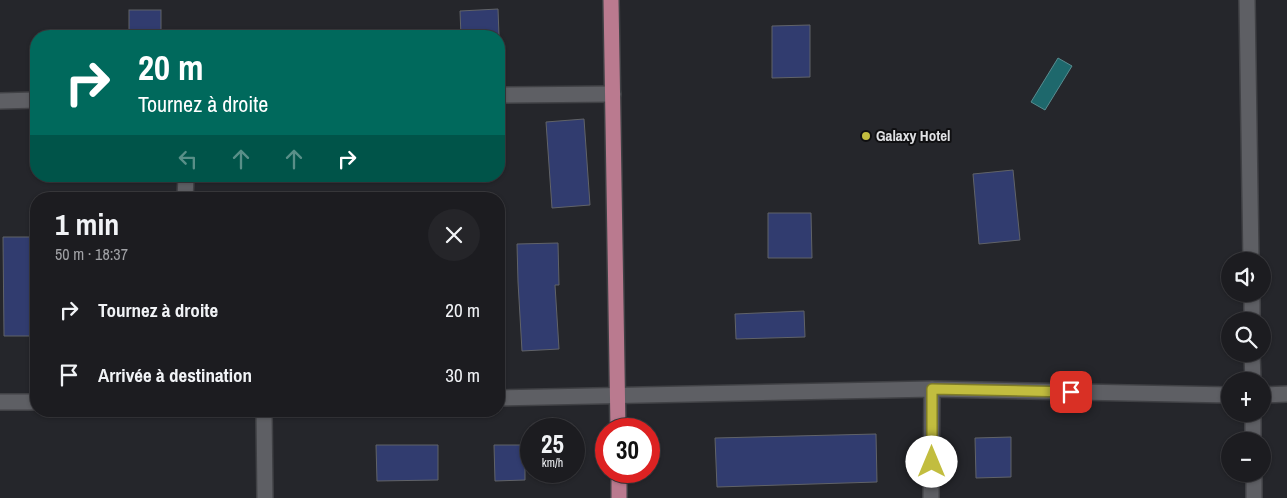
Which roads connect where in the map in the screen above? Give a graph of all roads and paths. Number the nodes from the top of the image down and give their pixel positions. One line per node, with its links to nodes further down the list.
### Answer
1 (611, 0): 3 (main road)
2 (1247, 0): 7 (street)
3 (613, 94): 4 (street); 12 (main road)
4 (505, 95)
5 (30, 100): 6 (street)
6 (0, 101)
7 (1251, 252)
8 (932, 389): 10 (street); 12 (street); 22 (street)
9 (1287, 394): 11 (street)
10 (1221, 395)
11 (1271, 395)
12 (617, 396): 13 (street); 17 (main road)
13 (505, 398)
14 (0, 402): 15 (street)
15 (30, 402)
16 (264, 417): 20 (street)
17 (618, 418)
18 (1254, 482): 23 (street)
19 (618, 483): 21 (main road)
20 (265, 498)
21 (619, 498)
22 (932, 498)
23 (1254, 498)

